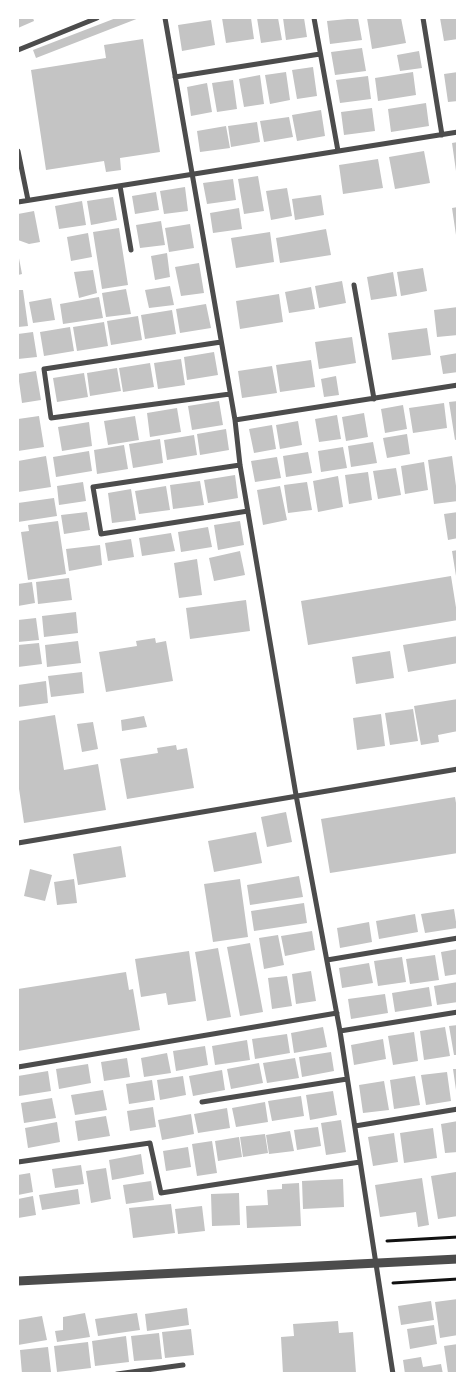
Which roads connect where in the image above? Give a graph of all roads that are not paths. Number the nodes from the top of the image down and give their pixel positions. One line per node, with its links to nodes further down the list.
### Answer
1 (97, 18): 5 (street)
2 (164, 18): 7 (street)
3 (314, 18): 6 (street)
4 (423, 18): 9 (street)
5 (18, 50)
6 (320, 54): 7 (street); 11 (street)
7 (175, 77): 12 (street)
8 (458, 132): 9 (street)
9 (442, 135): 11 (street)
10 (18, 151): 14 (street)
11 (338, 151): 12 (street)
12 (193, 175): 13 (street); 18 (street)
13 (120, 186): 14 (street); 16 (street)
14 (28, 200): 15 (street)
15 (18, 202)
16 (131, 250)
17 (354, 285): 21 (street)
18 (221, 342): 20 (street); 20 (street)
19 (458, 385): 21 (street)
20 (230, 394): 22 (street)
21 (374, 399): 22 (street)
22 (235, 420): 23 (street)
23 (240, 465): 24 (street); 24 (street)
24 (248, 512): 26 (street)
25 (458, 769): 26 (street)
26 (296, 795): 27 (street); 29 (street)
27 (18, 843)
28 (458, 938): 29 (street)
29 (327, 960): 31 (street)
30 (458, 1012): 32 (street)
31 (337, 1013): 32 (street); 33 (street)
32 (340, 1031): 34 (street)
33 (18, 1067)
34 (347, 1078): 35 (street); 37 (street)
35 (202, 1102)
36 (458, 1109): 37 (street)
37 (355, 1126): 39 (street)
38 (18, 1162): 39 (street)
39 (360, 1162): 41 (street)
40 (458, 1259): 41 (street)
41 (377, 1264): 42 (street); 45 (street)
42 (18, 1281)
43 (183, 1366): 44 (street)
44 (117, 1374)
45 (393, 1374)

